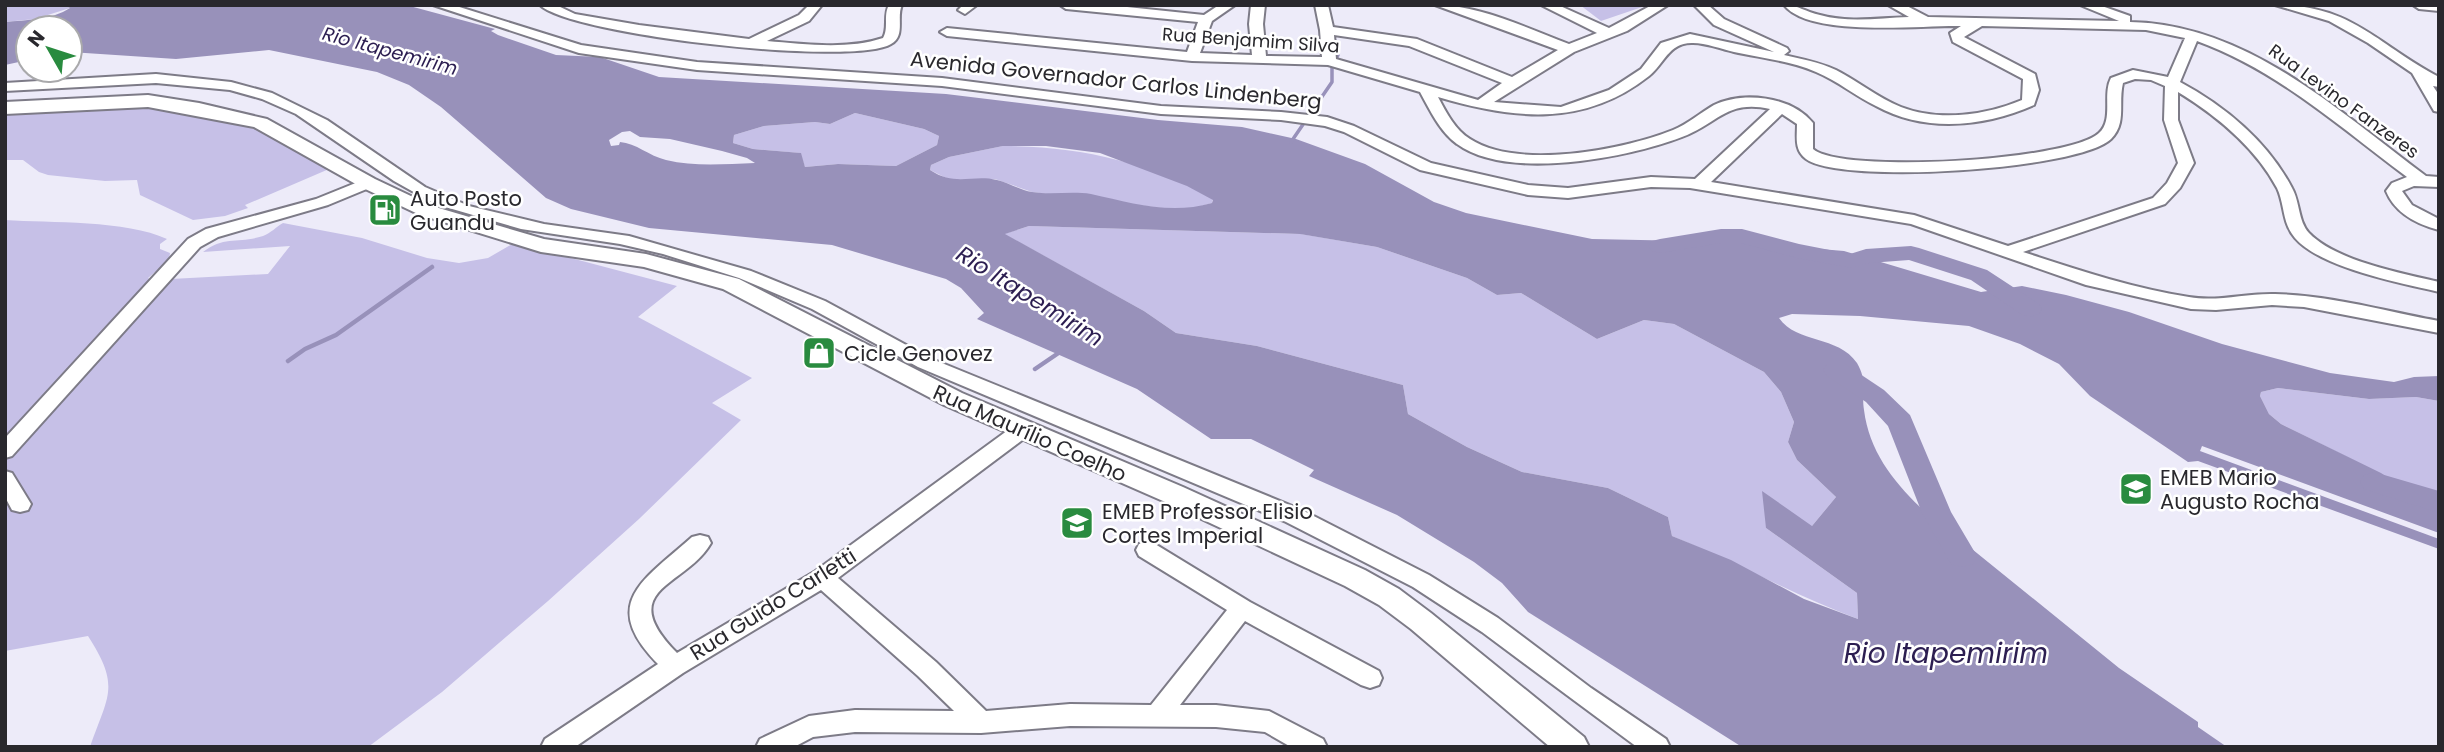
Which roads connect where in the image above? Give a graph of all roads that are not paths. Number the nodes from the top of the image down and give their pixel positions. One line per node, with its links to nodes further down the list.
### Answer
1 (439, 5): 35 (street, Avenida Governador Carlos Lindenberg)
2 (546, 5): 28 (street)
3 (816, 5): 29 (street)
4 (897, 5): 29 (street)
5 (1066, 5): 19 (street, Rua Benjamim Silva)
6 (1229, 5): 20 (street)
7 (1258, 5): 32 (street)
8 (1321, 5): 24 (street)
9 (1441, 5): 30 (street)
10 (1547, 5): 26 (street)
11 (1662, 5): 26 (street)
12 (1700, 5): 34 (street)
13 (1790, 5): 21 (street, Rua Levino Fanzeres)
14 (1894, 5): 21 (street)
15 (2086, 5): 23 (street)
16 (2281, 5): 37 (street)
17 (2419, 5): 18 (street)
18 (2439, 7)
19 (1138, 8): 20 (street, Rua Benjamim Silva)
20 (1206, 19): 31 (street)
21 (1928, 21): 22 (street, Rua Levino Fanzeres)
22 (1980, 22): 23 (street, Rua Levino Fanzeres); 34 (street)
23 (2146, 26): 27 (street, Rua Levino Fanzeres)
24 (1327, 30): 33 (street); 38 (street)
25 (947, 32): 31 (street, Rua Benjamim Silva)
26 (1606, 32): 30 (street)
27 (2193, 35): 39 (street); 47 (street, Rua Levino Fanzeres)
28 (725, 41): 29 (street); 35 (street)
29 (754, 42)
30 (1569, 49): 38 (street)
31 (1192, 57): 32 (street, Rua Benjamim Silva)
32 (1259, 61): 33 (street, Rua Benjamim Silva)
33 (1329, 61): 42 (street, Rua Benjamim Silva)
34 (1812, 65): 43 (street, Rua Benjamim Silva)
35 (697, 66): 50 (street, Avenida Governador Carlos Lindenberg)
36 (2439, 70): 37 (street)
37 (2418, 72): 40 (street); 46 (street)
38 (1513, 82): 43 (street)
39 (2172, 82): 45 (street); 52 (street); 53 (street)
40 (2439, 83)
41 (5, 87): 55 (street)
42 (1424, 87): 43 (street, Rua Benjamim Silva); 45 (street)
43 (1480, 105)
44 (5, 108): 49 (main road, Rua Maurílio Coelho)
45 (1780, 108): 50 (street)
46 (2439, 108)
47 (2421, 180): 48 (street); 51 (street)
48 (2439, 182)
49 (368, 183): 55 (main road, Rua Maurílio Coelho); 57 (street)
50 (1699, 184): 52 (street, Avenida Governador Carlos Lindenberg)
51 (2439, 225)
52 (2010, 251): 54 (street, Avenida Governador Carlos Lindenberg)
53 (2439, 287)
54 (2439, 327)
55 (916, 370): 56 (main road, Rua Maurílio Coelho); 59 (street)
56 (1022, 430): 61 (main road, Rua Maurílio Coelho); 64 (street, Rua Guido Carletti)
57 (5, 451)
58 (5, 478): 60 (street)
59 (1229, 488): 61 (street); 74 (street)
60 (20, 504)
61 (1207, 510): 73 (main road, Rua Maurílio Coelho)
62 (700, 543): 66 (street)
63 (1147, 550): 65 (street)
64 (822, 578): 66 (street, Rua Guido Carletti); 69 (street)
65 (1242, 608): 67 (street); 68 (street)
66 (674, 666): 70 (street, Rua Guido Carletti)
67 (1370, 678)
68 (1157, 716): 69 (street); 72 (street)
69 (981, 722): 71 (street)
70 (554, 747)
71 (769, 747)
72 (1314, 747)
73 (1573, 747)
74 (1657, 747)

